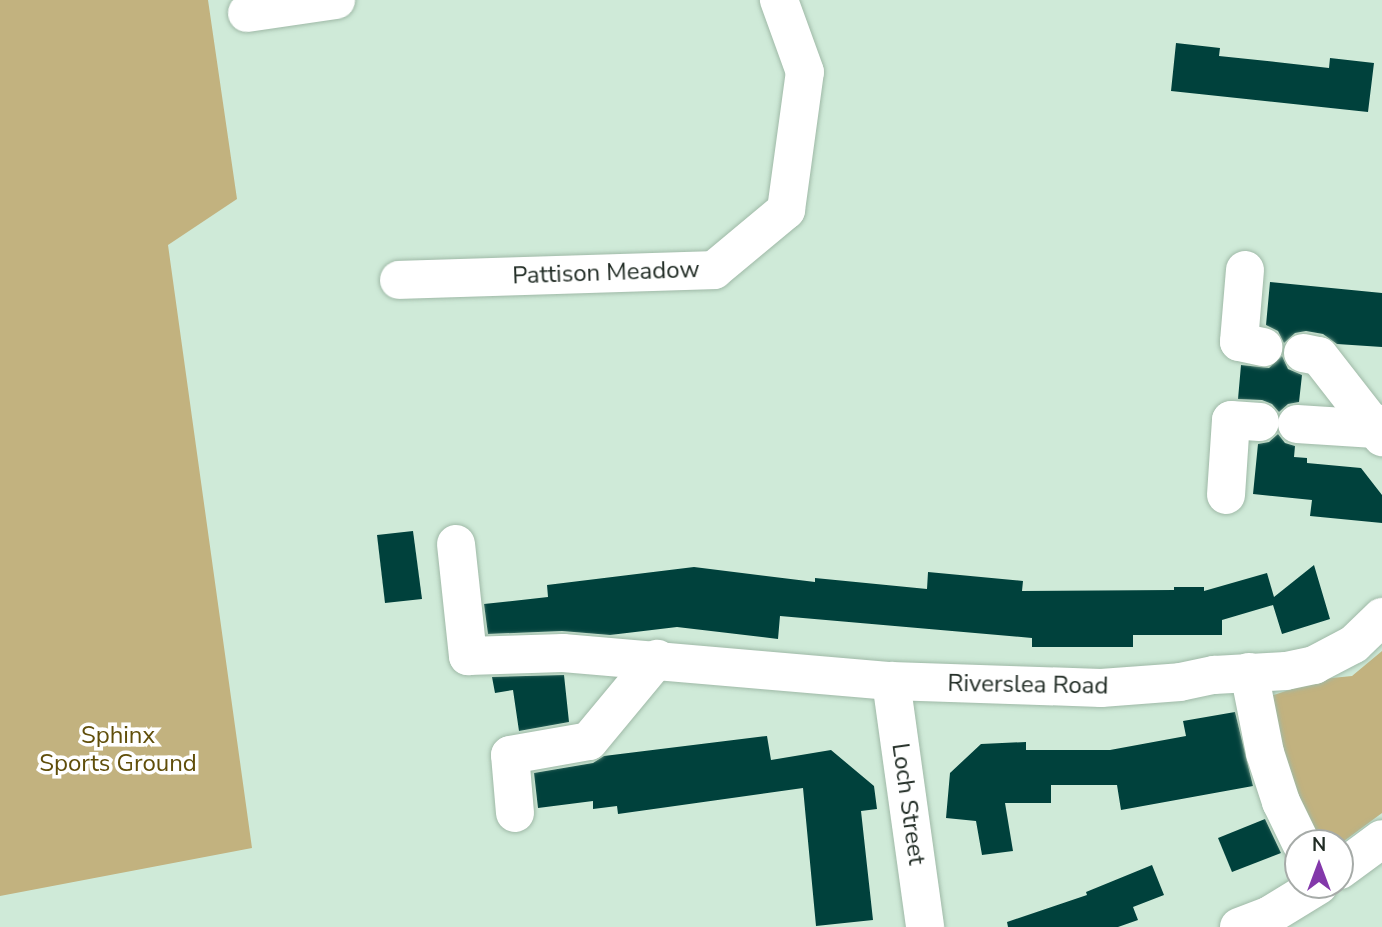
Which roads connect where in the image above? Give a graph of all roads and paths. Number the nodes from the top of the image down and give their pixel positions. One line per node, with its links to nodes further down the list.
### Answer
1 (336, 0): 3 (street)
2 (779, 0): 5 (street, Pattison Meadow)
3 (247, 13)
4 (1245, 270): 6 (street)
5 (400, 280)
6 (1263, 347)
7 (1303, 353): 10 (street)
8 (1260, 422): 11 (street)
9 (1297, 424): 10 (street)
10 (1380, 430)
11 (1226, 495)
12 (456, 544): 14 (street, Riverslea Road)
13 (1382, 617): 15 (street, Riverslea Road)
14 (657, 659): 16 (street, Riverslea Road); 17 (street)
15 (1250, 672): 16 (street, Riverslea Road); 18 (street)
16 (891, 681): 23 (street, Loch Street)
17 (515, 813)
18 (1294, 829)
19 (1382, 839): 20 (street)
20 (1354, 860)
21 (1298, 899): 22 (street)
22 (1261, 923)
23 (925, 927)

